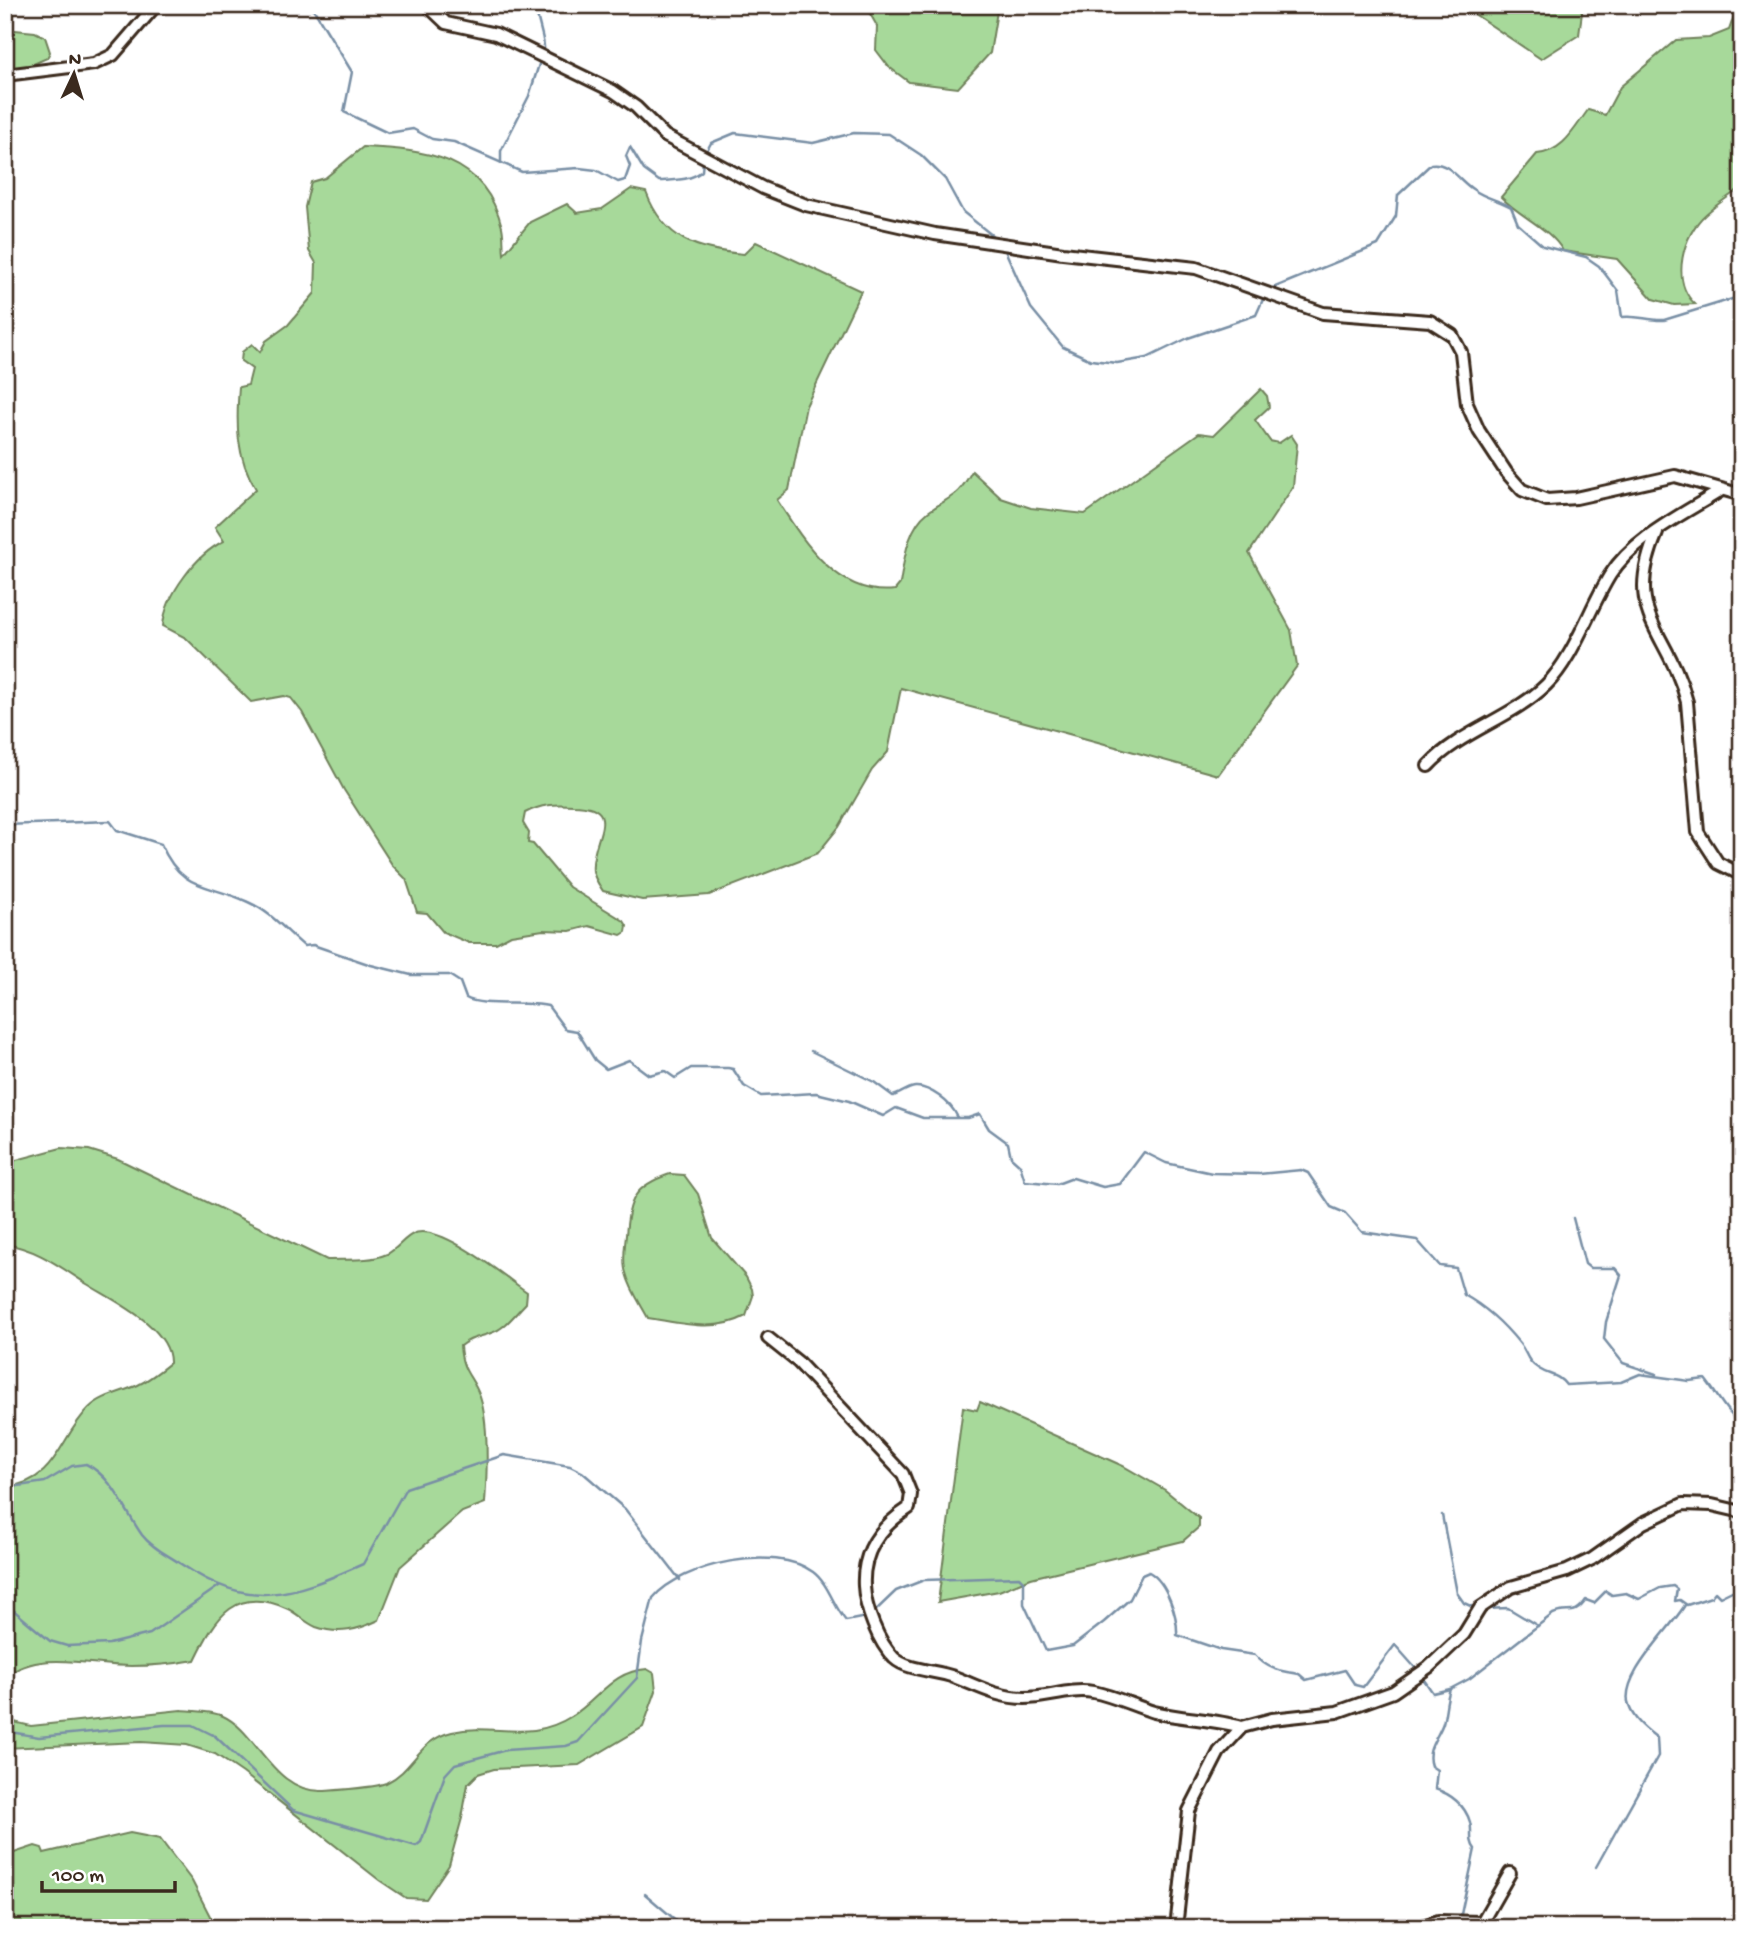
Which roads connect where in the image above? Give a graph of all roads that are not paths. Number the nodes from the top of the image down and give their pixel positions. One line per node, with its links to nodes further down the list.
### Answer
1 (156, 5): 3 (street)
2 (427, 5): 4 (street)
3 (5, 75)
4 (1720, 491): 5 (street); 6 (street)
5 (1742, 495)
6 (1658, 531): 7 (street); 8 (street)
7 (1428, 766)
8 (1742, 875)
9 (768, 1338): 11 (street)
10 (1742, 1512): 11 (street)
11 (1242, 1727): 13 (street)
12 (1510, 1872): 14 (street)
13 (1176, 1928)
14 (1416, 1928)

